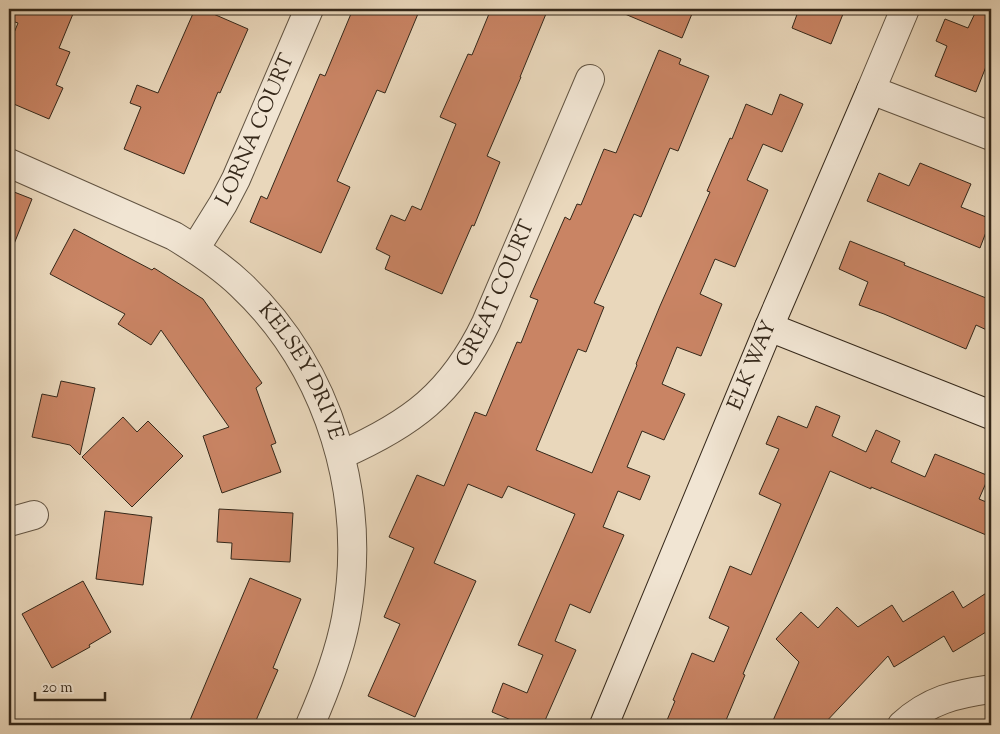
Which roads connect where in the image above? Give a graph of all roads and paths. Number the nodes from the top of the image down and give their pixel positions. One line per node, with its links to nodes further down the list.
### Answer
1 (309, 9): 7 (street, LORNA COURT)
2 (905, 9): 4 (street, ELK WAY)
3 (590, 79): 10 (street, GREAT COURT)
4 (871, 90): 5 (street); 8 (street, ELK WAY)
5 (991, 136)
6 (9, 164): 7 (street, KELSEY DRIVE)
7 (195, 249): 10 (street, KELSEY DRIVE)
8 (768, 327): 9 (street); 13 (street, ELK WAY)
9 (991, 415)
10 (341, 455): 12 (street, KELSEY DRIVE)
11 (991, 689): 14 (street)
12 (310, 725)
13 (604, 725)
14 (902, 725)

